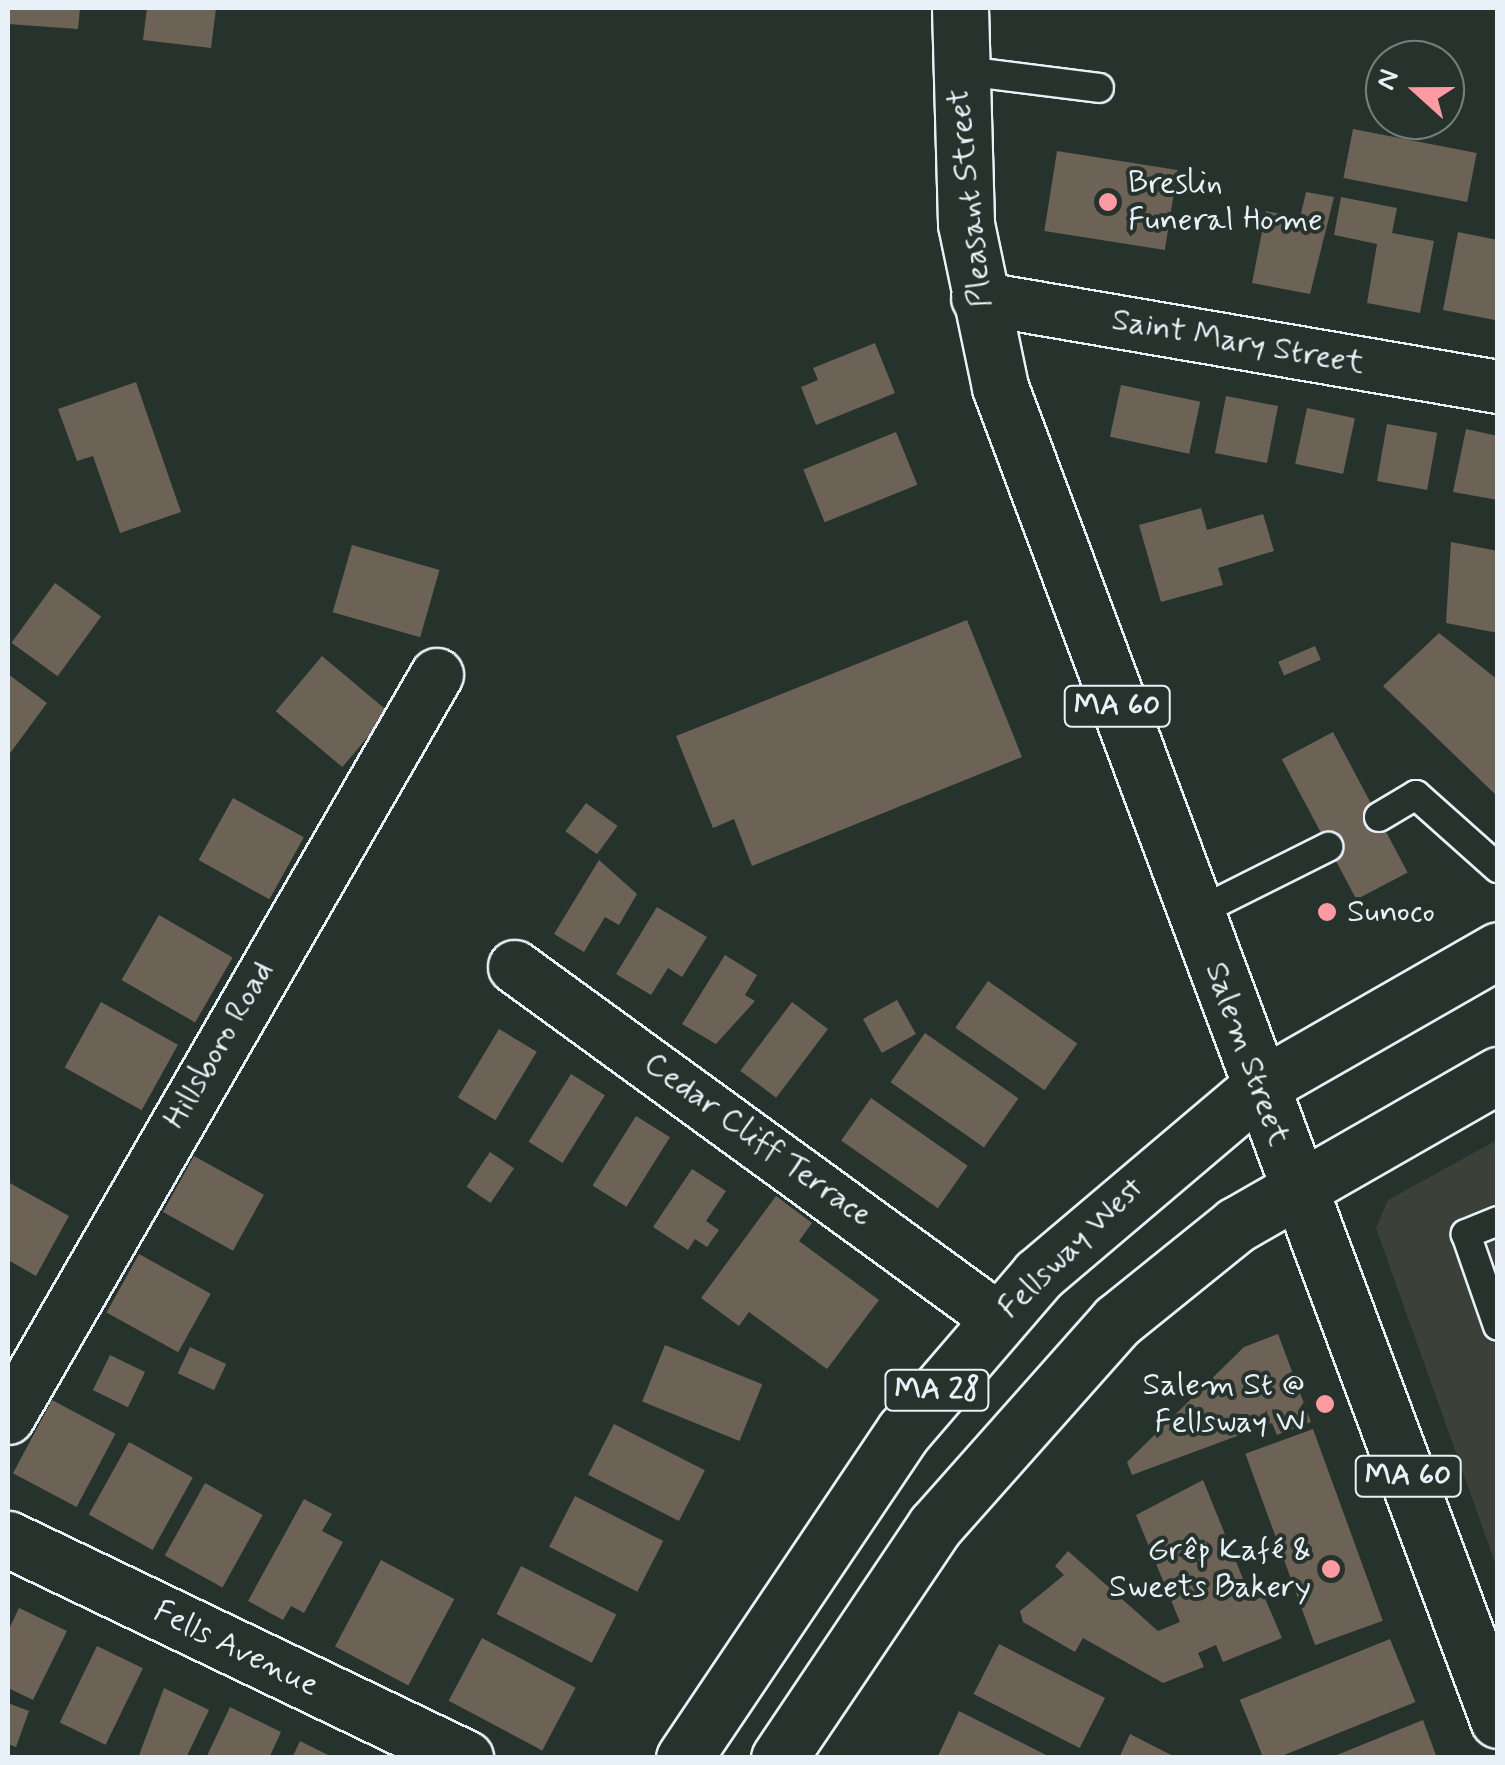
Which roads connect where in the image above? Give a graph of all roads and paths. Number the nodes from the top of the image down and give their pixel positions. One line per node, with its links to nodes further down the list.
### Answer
1 (960, 8): 2 (main road, Pleasant Street / MA 60)
2 (958, 70): 3 (lane); 4 (main road, Pleasant Street / MA 60)
3 (1099, 88)
4 (978, 298): 5 (main road, Pleasant Street / MA 60); 6 (street, Saint Mary Street)
5 (1000, 387): 11 (main road, Salem Street / MA 60)
6 (1498, 387)
7 (437, 676): 20 (street, Hillsboro Road)
8 (1380, 818): 10 (lane)
9 (1328, 846): 11 (lane)
10 (1498, 868)
11 (1196, 913): 15 (main road, Salem Street / MA 60)
12 (1498, 950): 15 (main road, Fellsway West / MA 28)
13 (515, 966): 18 (street, Cedar Cliff Terrace)
14 (1498, 1075): 16 (main road, MA 28)
15 (1261, 1086): 16 (main road, Salem Street / MA 60); 18 (main road, Fellsway West / MA 28)
16 (1295, 1189): 22 (main road, Salem Street / MA 60); 23 (main road, MA 28)
17 (1498, 1221): 19 (lane)
18 (997, 1318): 25 (main road, Fellsway West / MA 28)
19 (1498, 1326)
20 (8, 1418)
21 (8, 1539): 24 (main road, Fells Avenue)
22 (1498, 1720)
23 (791, 1754)
24 (465, 1758)
25 (684, 1758)

